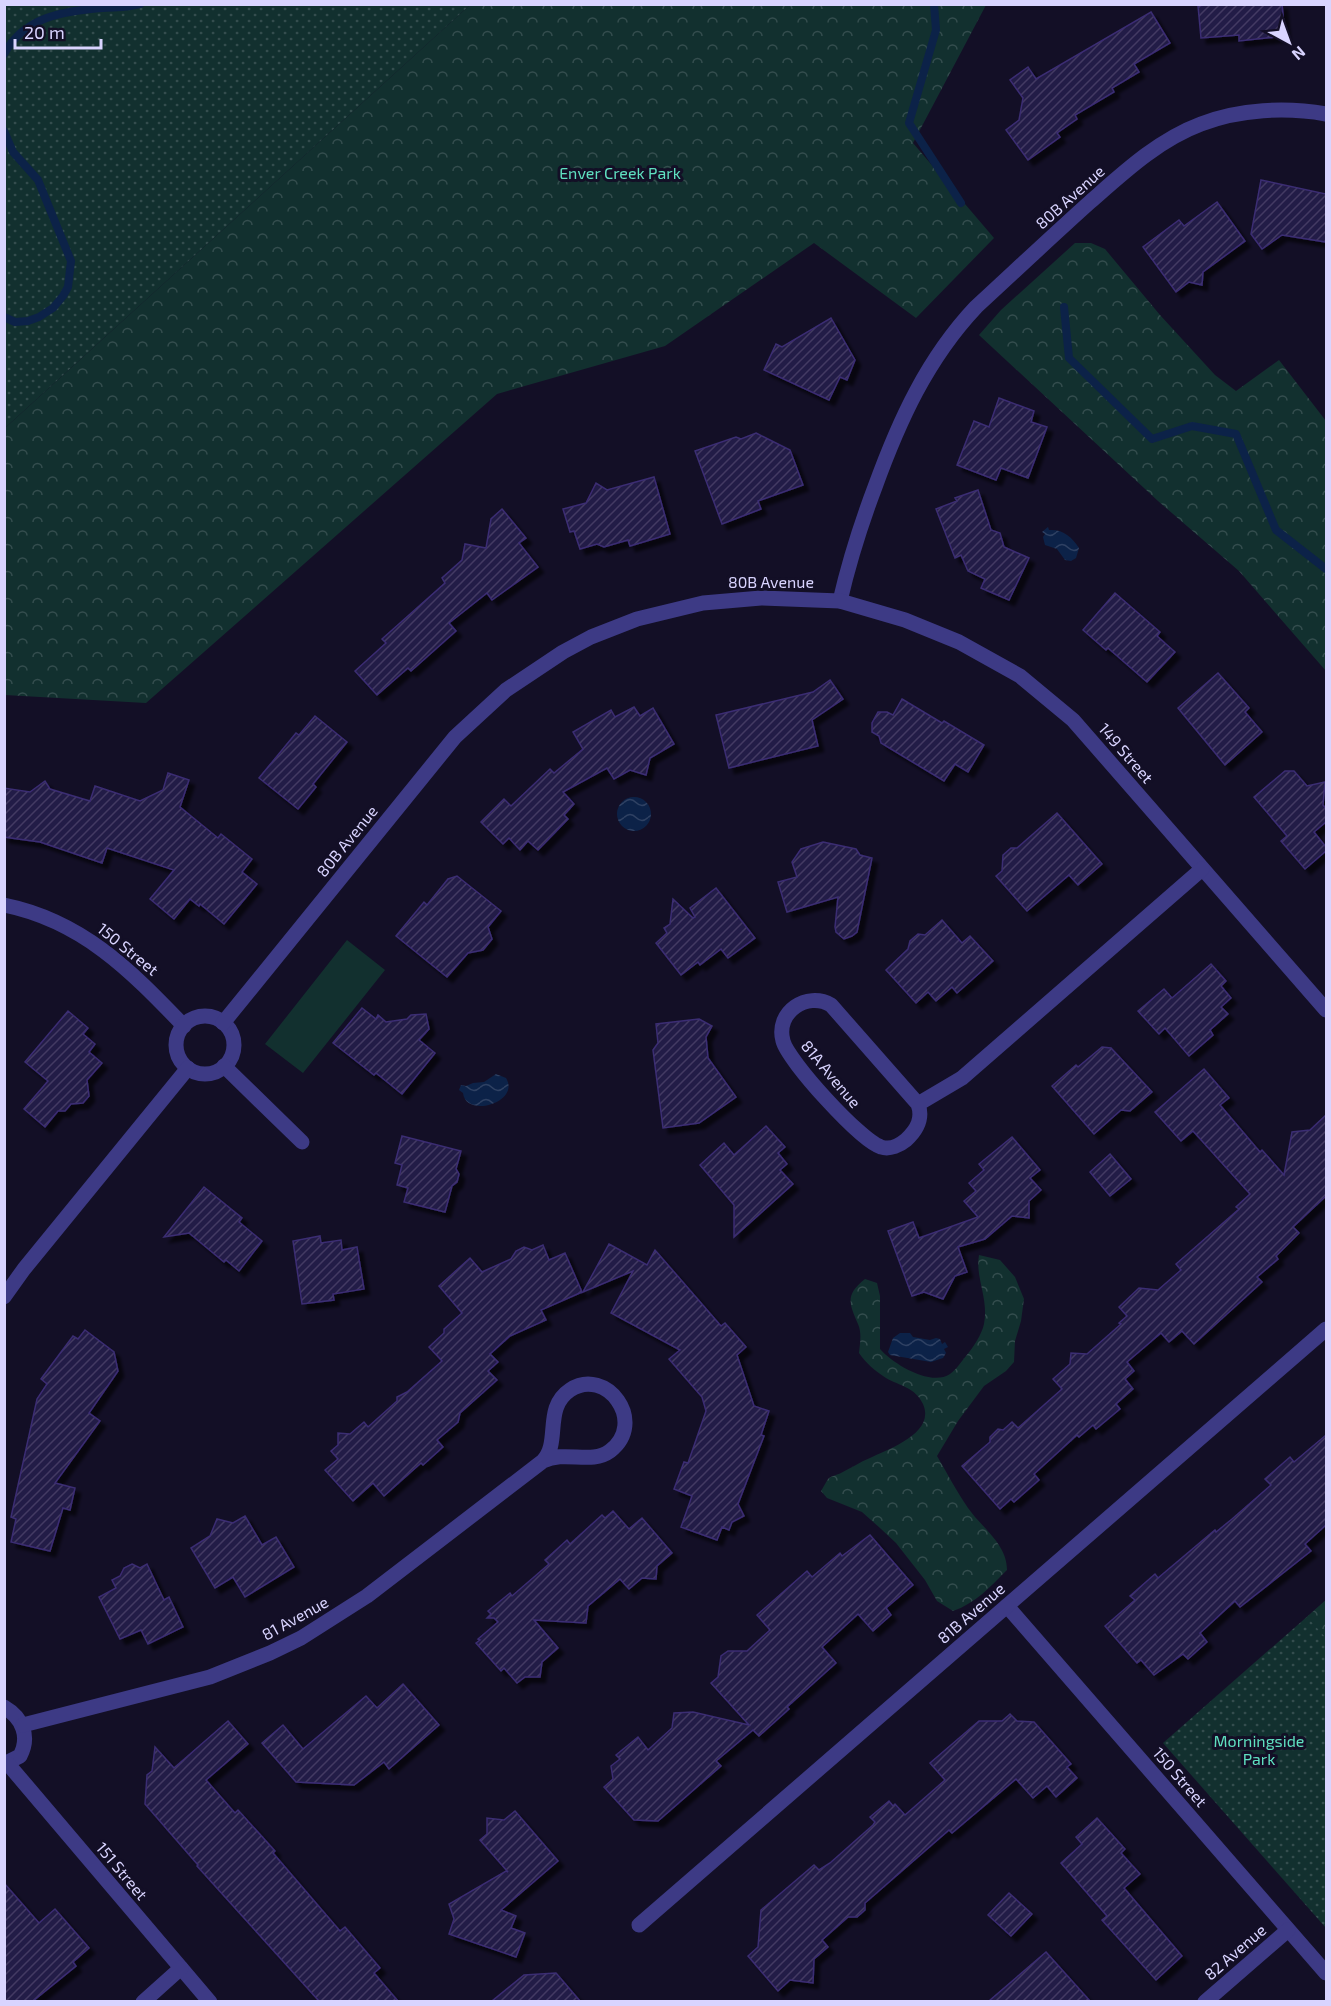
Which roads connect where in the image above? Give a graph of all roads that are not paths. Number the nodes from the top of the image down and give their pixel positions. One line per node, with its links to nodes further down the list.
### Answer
1 (1326, 114): 2 (street, 80B Avenue)
2 (840, 601): 3 (street, 149 Street); 6 (street, 80B Avenue)
3 (1202, 869): 5 (street, 149 Street); 10 (street)
4 (4, 905): 7 (street, 150 Street)
5 (1326, 1010)
6 (223, 1023): 7 (street); 8 (street)
7 (184, 1026): 9 (street)
8 (224, 1066): 9 (street); 11 (street)
9 (188, 1068): 12 (street)
10 (918, 1104): 10 (street, 81A Avenue)
11 (302, 1142)
12 (4, 1297)
13 (1326, 1329): 15 (street, 81B Avenue)
14 (543, 1461): 14 (street, 81 Avenue); 17 (street, 81 Avenue)
15 (1007, 1606): 19 (street, 81B Avenue); 20 (street, 150 Street)
16 (4, 1707): 17 (street)
17 (23, 1725): 18 (street)
18 (6, 1764): 21 (street, 151 Street)
19 (639, 1925)
20 (1288, 1930): 22 (street, 150 Street); 25 (street, 82 Avenue)
21 (181, 1968): 23 (street); 24 (street, 151 Street)
22 (1326, 1973)
23 (143, 2001)
24 (210, 2001)
25 (1205, 2001)

